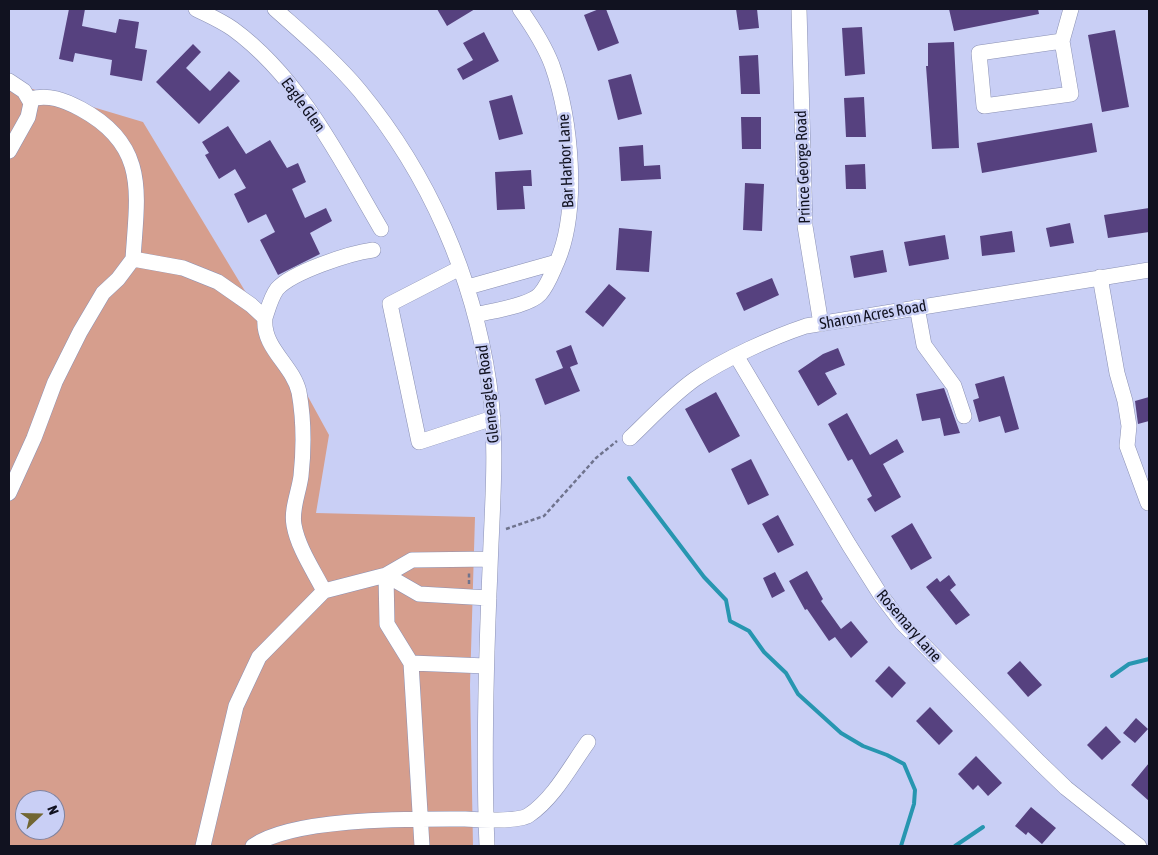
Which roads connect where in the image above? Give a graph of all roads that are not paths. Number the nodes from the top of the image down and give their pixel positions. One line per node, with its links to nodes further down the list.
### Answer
1 (196, 9): 10 (street, Eagle Glen)
2 (276, 9): 14 (street, Gleneagles Road)
3 (520, 9): 13 (street, Bar Harbor Lane)
4 (799, 9): 21 (street, Prince George Road)
5 (1071, 9): 6 (street)
6 (1062, 41): 6 (street)
7 (9, 81): 8 (street)
8 (30, 99): 9 (street); 12 (street)
9 (9, 151)
10 (381, 229)
11 (373, 250): 20 (street)
12 (133, 259): 20 (street); 26 (street)
13 (557, 262): 17 (street); 19 (street, Bar Harbor Lane)
14 (460, 268): 17 (street, Gleneagles Road); 24 (street)
15 (1149, 270): 16 (street, Sharon Acres Road)
16 (1100, 276): 18 (street, Sharon Acres Road); 27 (street)
17 (468, 287): 19 (street, Gleneagles Road)
18 (917, 307): 21 (street, Sharon Acres Road); 23 (street)
19 (475, 315): 24 (street, Gleneagles Road)
20 (265, 318): 30 (street)
21 (821, 324): 22 (street, Sharon Acres Road)
22 (738, 357): 25 (street, Sharon Acres Road); 41 (street, Rosemary Lane)
23 (964, 416)
24 (492, 418): 28 (street, Gleneagles Road)
25 (630, 438)
26 (9, 493)
27 (1148, 504)
28 (490, 558): 29 (street); 31 (street, Gleneagles Road)
29 (386, 575): 30 (street); 31 (street); 32 (street)
30 (324, 592): 37 (street)
31 (489, 598): 33 (street, Gleneagles Road)
32 (411, 663): 33 (street); 35 (street)
33 (486, 666): 36 (street, Gleneagles Road)
34 (588, 742): 36 (street)
35 (420, 819): 36 (street); 38 (street); 39 (street)
36 (486, 820): 40 (street, Gleneagles Road)
37 (203, 846)
38 (253, 846)
39 (422, 846)
40 (487, 846)
41 (1139, 846)

